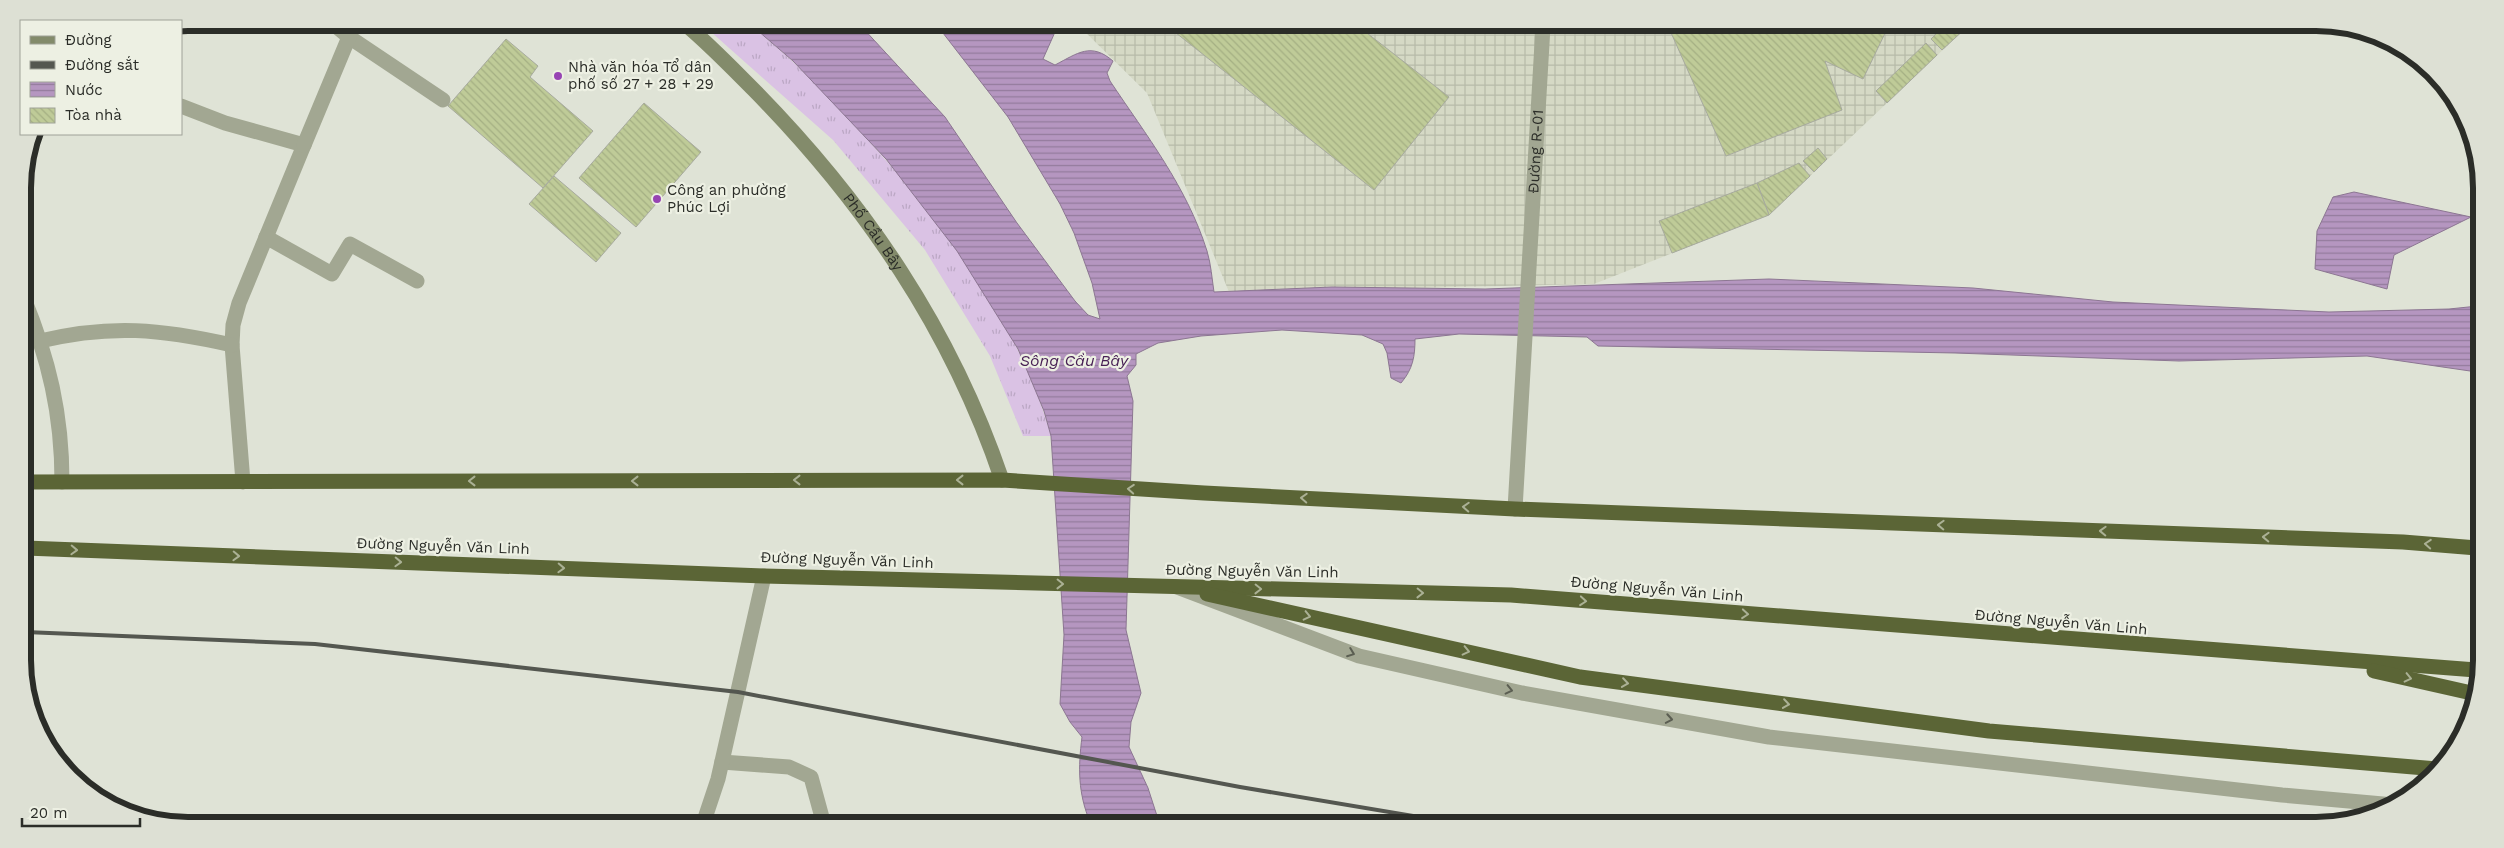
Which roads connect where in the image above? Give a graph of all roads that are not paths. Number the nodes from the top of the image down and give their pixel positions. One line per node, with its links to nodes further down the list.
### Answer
1 (342, 31): 4 (street)
2 (692, 31): 13 (street, Phố Cầu Bây)
3 (1542, 31): 17 (street, Đường R-01)
4 (349, 36): 5 (street); 7 (street)
5 (443, 100)
6 (182, 106): 7 (street)
7 (304, 146): 8 (street)
8 (266, 237): 9 (street); 12 (street)
9 (417, 281)
10 (32, 318): 11 (street)
11 (40, 341): 12 (street); 15 (street)
12 (232, 346): 16 (street)
13 (1005, 480): 16 (highway, one-way to 16); 17 (highway, one-way to 13)
14 (31, 482): 15 (highway)
15 (62, 482): 16 (highway)
16 (243, 482)
17 (1515, 509): 19 (highway, one-way to 17)
18 (31, 548): 20 (highway, Đường Nguyễn Văn Linh, one-way to 20)
19 (2473, 548)
20 (764, 576): 21 (highway, Đường Nguyễn Văn Linh, one-way to 21); 25 (street)
21 (1174, 587): 22 (highway, Đường Nguyễn Văn Linh, one-way to 22); 26 (highway, one-way to 26); 27 (street, one-way to 27)
22 (2326, 660): 23 (highway, Đường Nguyễn Văn Linh); 24 (highway, one-way to 24)
23 (2472, 670)
24 (2469, 692)
25 (722, 762): 28 (street); 29 (street)
26 (2429, 768)
27 (2380, 803)
28 (705, 817)
29 (822, 817)

